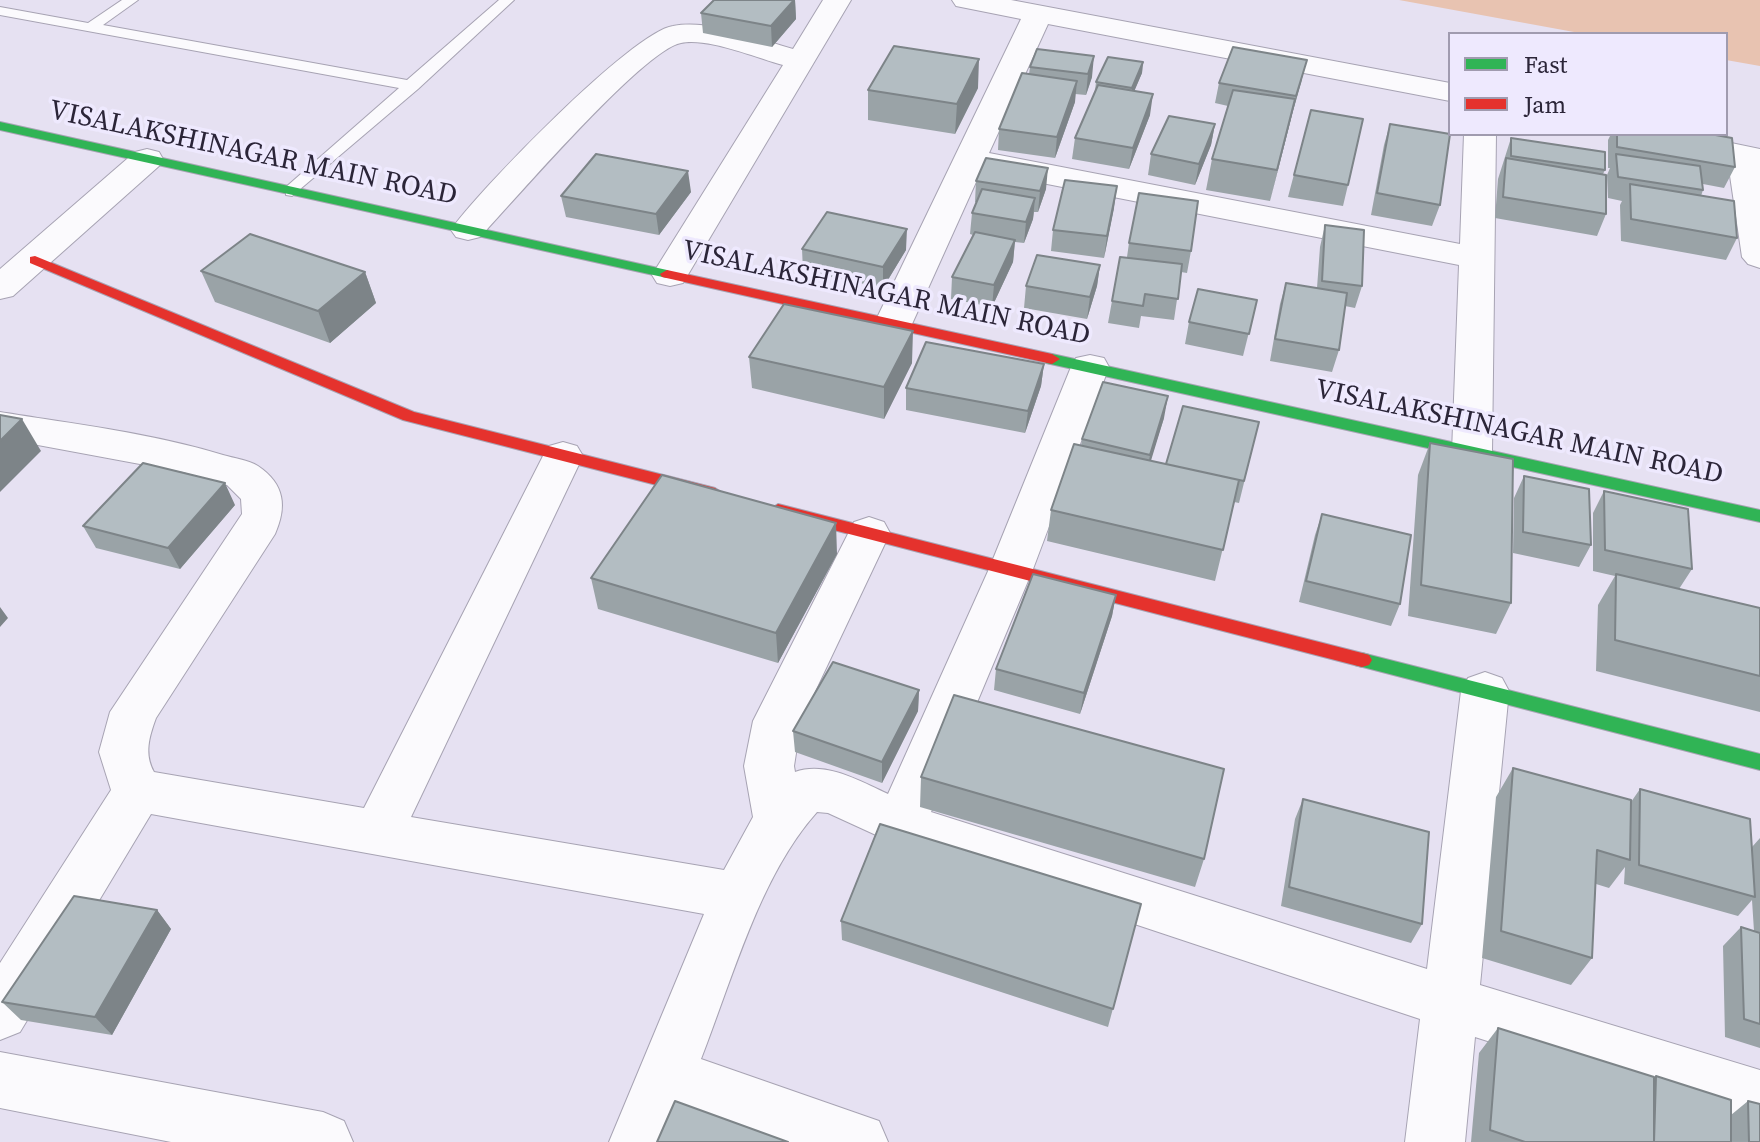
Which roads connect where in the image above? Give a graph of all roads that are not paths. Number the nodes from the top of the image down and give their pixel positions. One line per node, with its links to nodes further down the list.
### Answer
1 (131, 0): 7 (lane)
2 (507, 0): 9 (lane)
3 (837, 0): 8 (street)
4 (966, 0): 6 (street)
5 (0, 11): 7 (lane)
6 (1037, 16): 10 (street); 16 (street)
7 (91, 27): 9 (lane)
8 (800, 60): 18 (street); 22 (street)
9 (413, 86): 17 (lane)
10 (1448, 92)
11 (0, 126): 15 (street, VISALAKSHINAGAR MAIN ROAD)
12 (1480, 136): 20 (street)
13 (1652, 136): 14 (street)
14 (1751, 158): 19 (street)
15 (147, 159): 17 (street, VISALAKSHINAGAR MAIN ROAD); 21 (street)
16 (970, 159): 20 (street); 24 (street)
17 (292, 191): 18 (street, VISALAKSHINAGAR MAIN ROAD)
18 (468, 230): 22 (street, VISALAKSHINAGAR MAIN ROAD)
19 (1760, 257)
20 (1478, 258): 27 (street)
21 (35, 260): 23 (street); 28 (street)
22 (670, 275): 24 (street, VISALAKSHINAGAR MAIN ROAD)
23 (0, 288)
24 (893, 324): 25 (street, VISALAKSHINAGAR MAIN ROAD)
25 (1090, 367): 27 (street, VISALAKSHINAGAR MAIN ROAD); 33 (street)
26 (0, 425): 36 (street)
27 (1472, 452): 31 (street, VISALAKSHINAGAR MAIN ROAD)
28 (563, 456): 29 (street); 39 (street)
29 (731, 498)
30 (762, 506): 32 (street)
31 (1760, 516)
32 (869, 533): 33 (street); 37 (street)
33 (1011, 569): 34 (street); 38 (street)
34 (1485, 691): 35 (street); 41 (street)
35 (1760, 762)
36 (138, 791): 39 (street); 42 (street)
37 (779, 818): 38 (street); 40 (street)
38 (900, 824): 41 (street)
39 (378, 833): 40 (street)
40 (738, 896): 43 (street)
41 (1451, 1003): 45 (street); 49 (street)
42 (0, 1013)
43 (666, 1075): 47 (street); 48 (street)
44 (0, 1080): 46 (street)
45 (1760, 1099)
46 (323, 1142)
47 (639, 1142)
48 (858, 1142)
49 (1435, 1142)

